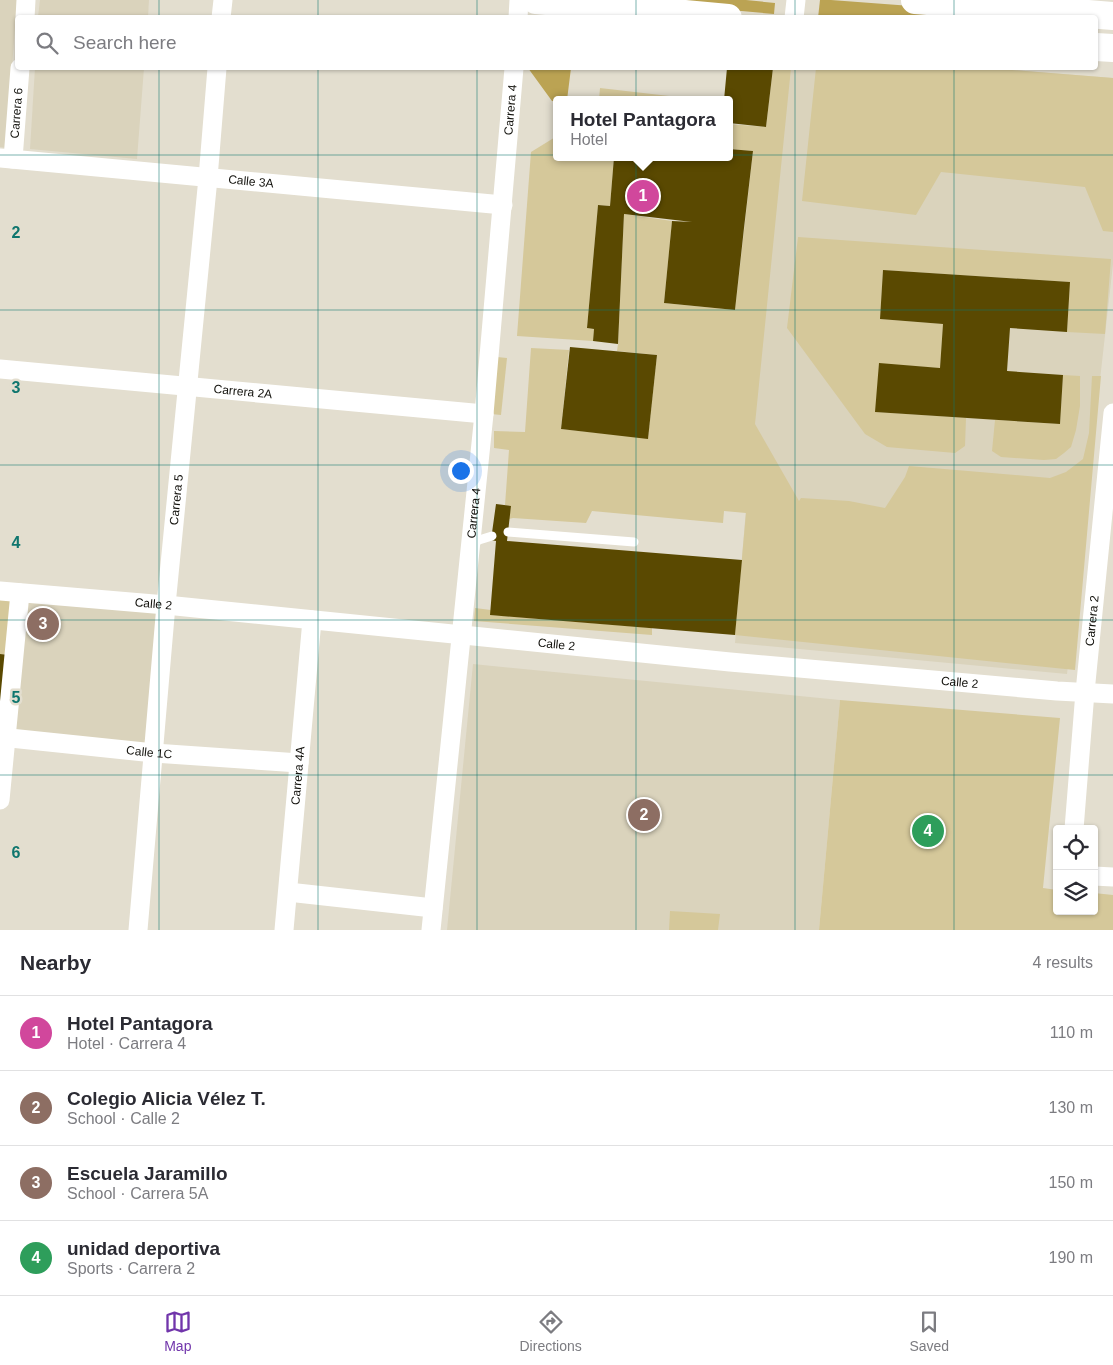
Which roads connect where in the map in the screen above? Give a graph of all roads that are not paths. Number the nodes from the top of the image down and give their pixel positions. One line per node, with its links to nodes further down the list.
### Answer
1 (26, 0): 9 (street)
2 (222, 0): 10 (street)
3 (519, 0): 11 (street)
4 (536, 0): 7 (main road)
5 (796, 0): 13 (street)
6 (915, 0): 8 (main road)
7 (613, 3): 12 (main road)
8 (1060, 10): 14 (main road)
9 (24, 15)
10 (221, 15)
11 (518, 15)
12 (705, 15)
13 (794, 15)
14 (1113, 16)
15 (1098, 47): 16 (main road)
16 (1113, 48)
17 (20, 70): 20 (street, Carrera 6)
18 (217, 70): 21 (street, Carrera 5)
19 (514, 70): 22 (street, Carrera 4)
20 (6, 158): 21 (street, Calle 3A)
21 (208, 178): 22 (street, Calle 3A); 24 (street, Carrera 5)
22 (503, 205): 25 (street, Carrera 4)
23 (0, 369): 24 (street, Carrera 2A)
24 (186, 386): 25 (street, Carrera 2A); 34 (street, Carrera 5)
25 (484, 414): 31 (street, Carrera 4)
26 (1113, 414): 27 (street, Carrera 2)
27 (1110, 473): 37 (street, Carrera 2)
28 (508, 532): 30 (lane)
29 (492, 536): 31 (lane)
30 (634, 542)
31 (471, 547): 36 (street, Carrera 4)
32 (0, 591): 33 (street, Calle 2)
33 (20, 593): 34 (street, Calle 2); 39 (street)
34 (166, 605): 35 (street, Calle 2); 40 (street, Carrera 5)
35 (312, 620): 36 (street, Calle 2); 41 (street, Carrera 4A)
36 (462, 636): 37 (street, Calle 2); 47 (street, Carrera 4)
37 (1085, 692): 38 (street, Calle 2); 43 (street, Carrera 2)
38 (1113, 694)
39 (3, 737): 40 (street, Calle 1C); 42 (street)
40 (154, 753): 41 (street, Calle 1C); 48 (street, Carrera 5)
41 (299, 763): 46 (street, Carrera 4A)
42 (0, 800)
43 (1074, 825)
44 (1098, 876): 45 (street)
45 (1113, 877)
46 (288, 892): 47 (street); 49 (street, Carrera 4A)
47 (433, 908): 50 (street, Carrera 4)
48 (138, 930)
49 (284, 930)
50 (431, 930)

